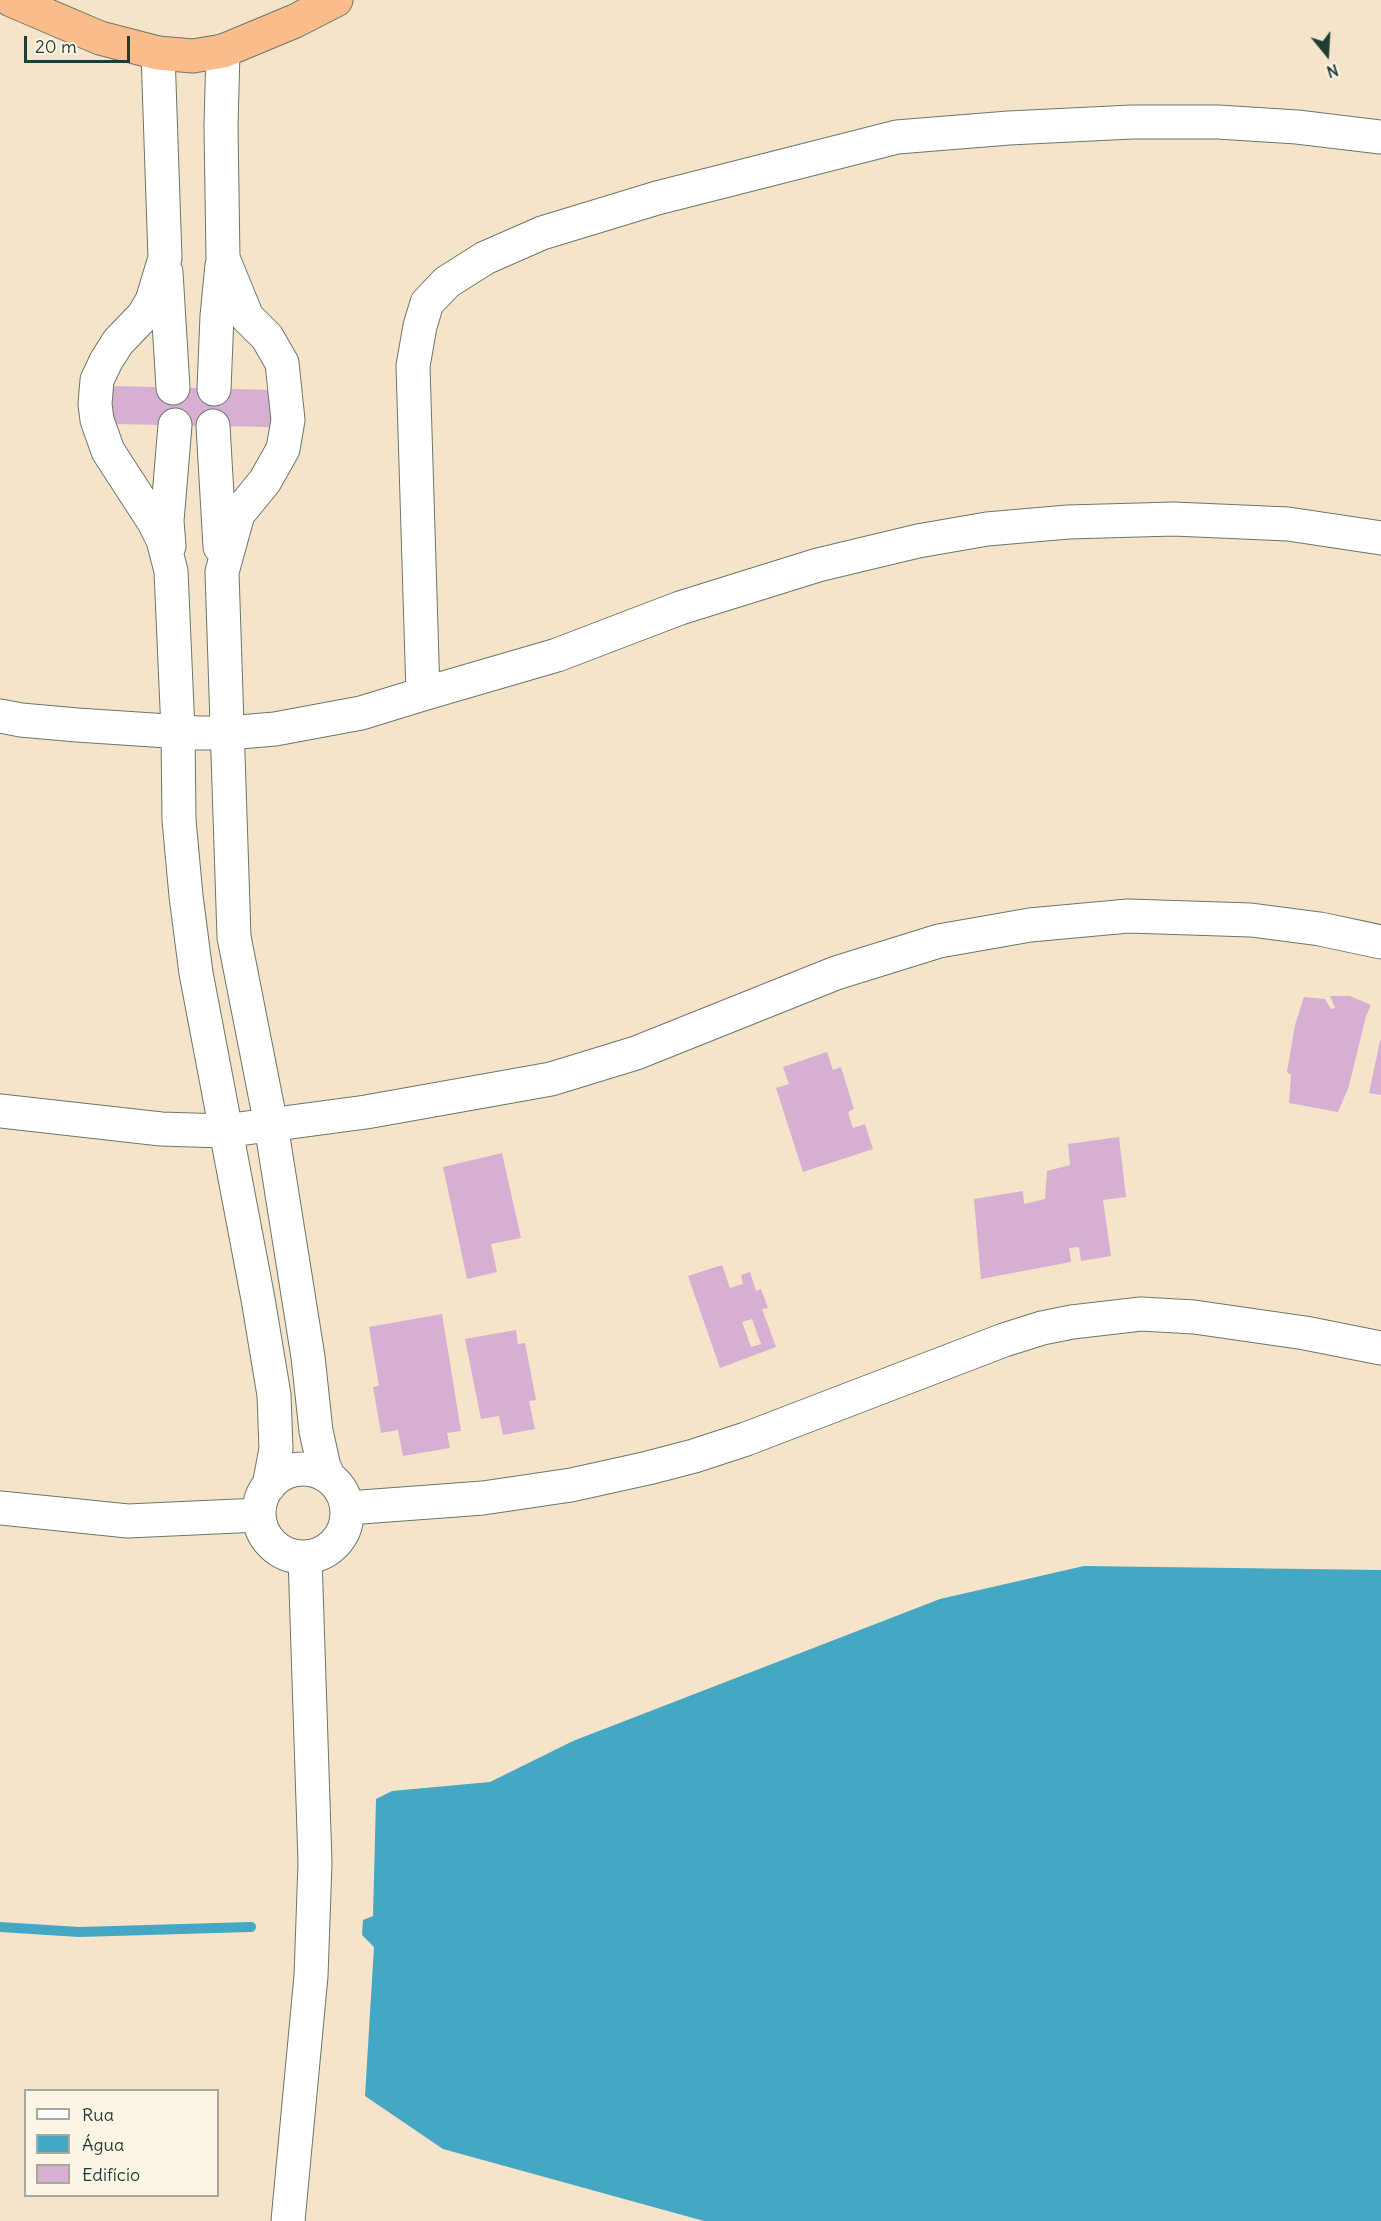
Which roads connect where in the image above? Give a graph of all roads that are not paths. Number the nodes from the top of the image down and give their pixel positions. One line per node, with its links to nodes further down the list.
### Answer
1 (11, 0): 4 (highway)
2 (336, 0): 3 (highway)
3 (223, 51): 4 (highway); 7 (street)
4 (158, 53): 6 (street)
5 (1381, 137): 15 (street)
6 (157, 316): 7 (street); 8 (street); 13 (street)
7 (232, 316): 9 (street); 12 (street)
8 (173, 388)
9 (214, 389)
10 (174, 425): 13 (street)
11 (213, 426): 12 (street)
12 (229, 515): 13 (street); 18 (street)
13 (160, 522): 17 (street)
14 (1381, 538): 15 (street)
15 (423, 694): 18 (street)
16 (0, 716): 17 (street)
17 (178, 731): 18 (street); 22 (street)
18 (227, 733): 21 (street)
19 (1381, 942): 21 (street)
20 (0, 1111): 22 (street)
21 (271, 1125): 22 (street); 24 (street)
22 (224, 1131): 25 (street)
23 (1381, 1348): 27 (street)
24 (329, 1477): 25 (street); 27 (street)
25 (264, 1500): 26 (street); 28 (street)
26 (0, 1508)
27 (348, 1508): 28 (street)
28 (305, 1557): 29 (street)
29 (288, 2221)

